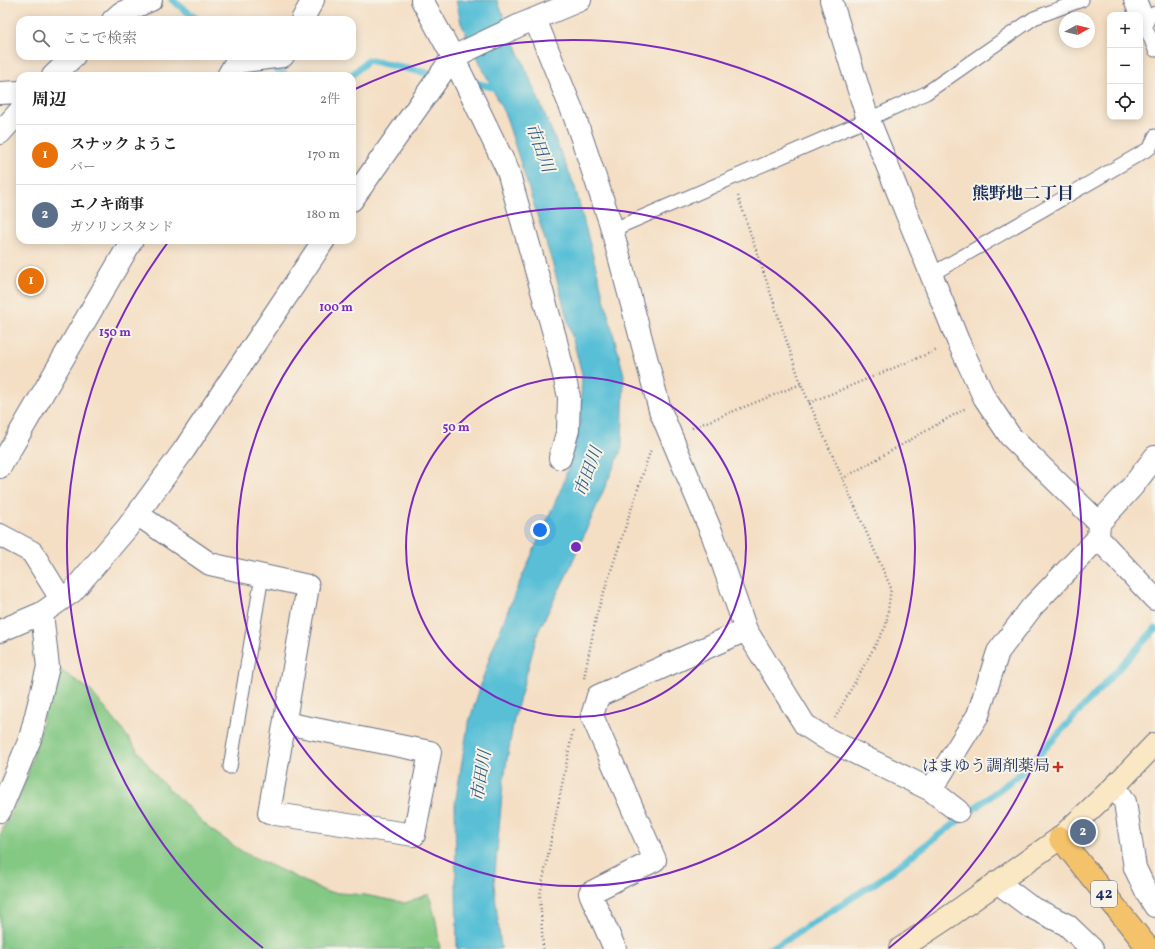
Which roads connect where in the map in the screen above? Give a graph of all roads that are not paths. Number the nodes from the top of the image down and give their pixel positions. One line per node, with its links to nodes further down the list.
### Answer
1 (151, 0): 8 (street)
2 (313, 0): 9 (street)
3 (580, 0): 11 (street)
4 (830, 0): 21 (street)
5 (1082, 0): 21 (lane)
6 (1135, 0): 10 (street)
7 (424, 1): 13 (street)
8 (118, 16)
9 (304, 16)
10 (1149, 17): 12 (lane)
11 (528, 22): 13 (street); 25 (street)
12 (1155, 50)
13 (453, 57): 24 (street); 30 (street)
14 (70, 60): 16 (street)
15 (252, 60): 17 (street)
16 (56, 72)
17 (230, 72)
18 (16, 92): 19 (street)
19 (0, 93)
20 (16, 115): 22 (street)
21 (869, 119): 25 (lane); 28 (street)
22 (0, 133)
23 (1155, 136): 28 (lane)
24 (356, 194)
25 (612, 230): 39 (street)
26 (130, 244): 31 (street)
27 (321, 244): 32 (street)
28 (932, 274): 33 (street)
29 (1155, 457): 33 (street)
30 (560, 458)
31 (0, 467)
32 (138, 514): 35 (street); 36 (street)
33 (1098, 530): 37 (street); 45 (street)
34 (0, 535): 36 (street)
35 (262, 576): 41 (street); 43 (lane)
36 (61, 599): 38 (street)
37 (1155, 599)
38 (42, 613): 40 (street); 46 (street)
39 (746, 630): 45 (street); 51 (street)
40 (0, 631)
41 (285, 722): 41 (street)
42 (1155, 744): 44 (street)
43 (230, 767)
44 (1115, 786): 48 (street); 50 (street)
45 (931, 790): 47 (street)
46 (0, 811)
47 (958, 811)
48 (1060, 838): 49 (street); 54 (highway, 42); 55 (highway, 42)
49 (997, 882): 52 (street); 53 (street)
50 (1155, 906)
51 (615, 949)
52 (900, 949)
53 (1092, 949)
54 (1132, 949)
55 (1150, 949)

